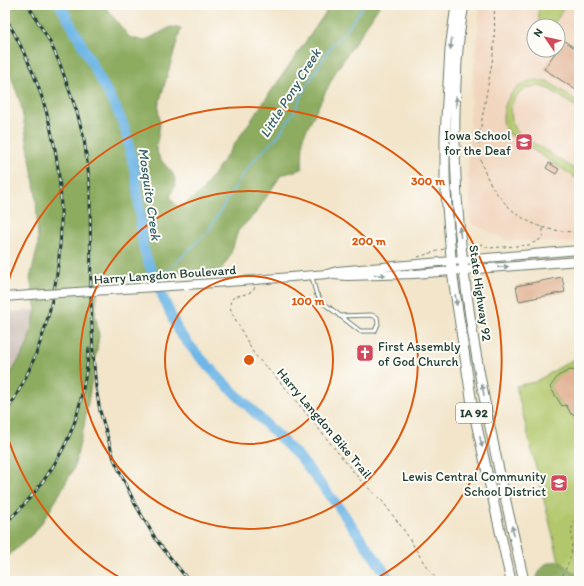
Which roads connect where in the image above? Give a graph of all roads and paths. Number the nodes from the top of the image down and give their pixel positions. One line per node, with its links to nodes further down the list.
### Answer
1 (456, 5): 9 (main road, State Highway 92 / IA 92, one-way to 9)
2 (464, 5): 6 (main road, State Highway 92 / IA 92, one-way to 2)
3 (494, 5): 4 (path)
4 (543, 227): 5 (path); 6 (path)
5 (579, 232)
6 (461, 245): 8 (main road, State Highway 92 / IA 92)
7 (579, 250): 8 (main road, Harry Langdon Boulevard)
8 (463, 260): 9 (main road, Harry Langdon Boulevard); 11 (main road, State Highway 92 / IA 92)
9 (451, 261): 12 (main road, State Highway 92 / IA 92); 13 (main road, Harry Langdon Boulevard)
10 (579, 261): 11 (main road, Harry Langdon Boulevard, one-way to 10)
11 (464, 270): 12 (main road, Harry Langdon Boulevard); 21 (main road, State Highway 92 / IA 92, one-way to 11)
12 (452, 271): 13 (main road, Harry Langdon Boulevard, one-way to 12); 20 (main road, State Highway 92 / IA 92, one-way to 20)
13 (327, 274): 14 (main road, Harry Langdon Boulevard)
14 (311, 275): 15 (main road, Harry Langdon Boulevard); 17 (lane)
15 (255, 280): 16 (main road, Harry Langdon Boulevard, bridge); 19 (path, Harry Langdon Bike Trail)
16 (5, 297)
17 (339, 316): 17 (lane)
18 (579, 515): 22 (path)
19 (438, 581)
20 (511, 581)
21 (524, 581)
22 (560, 581)

